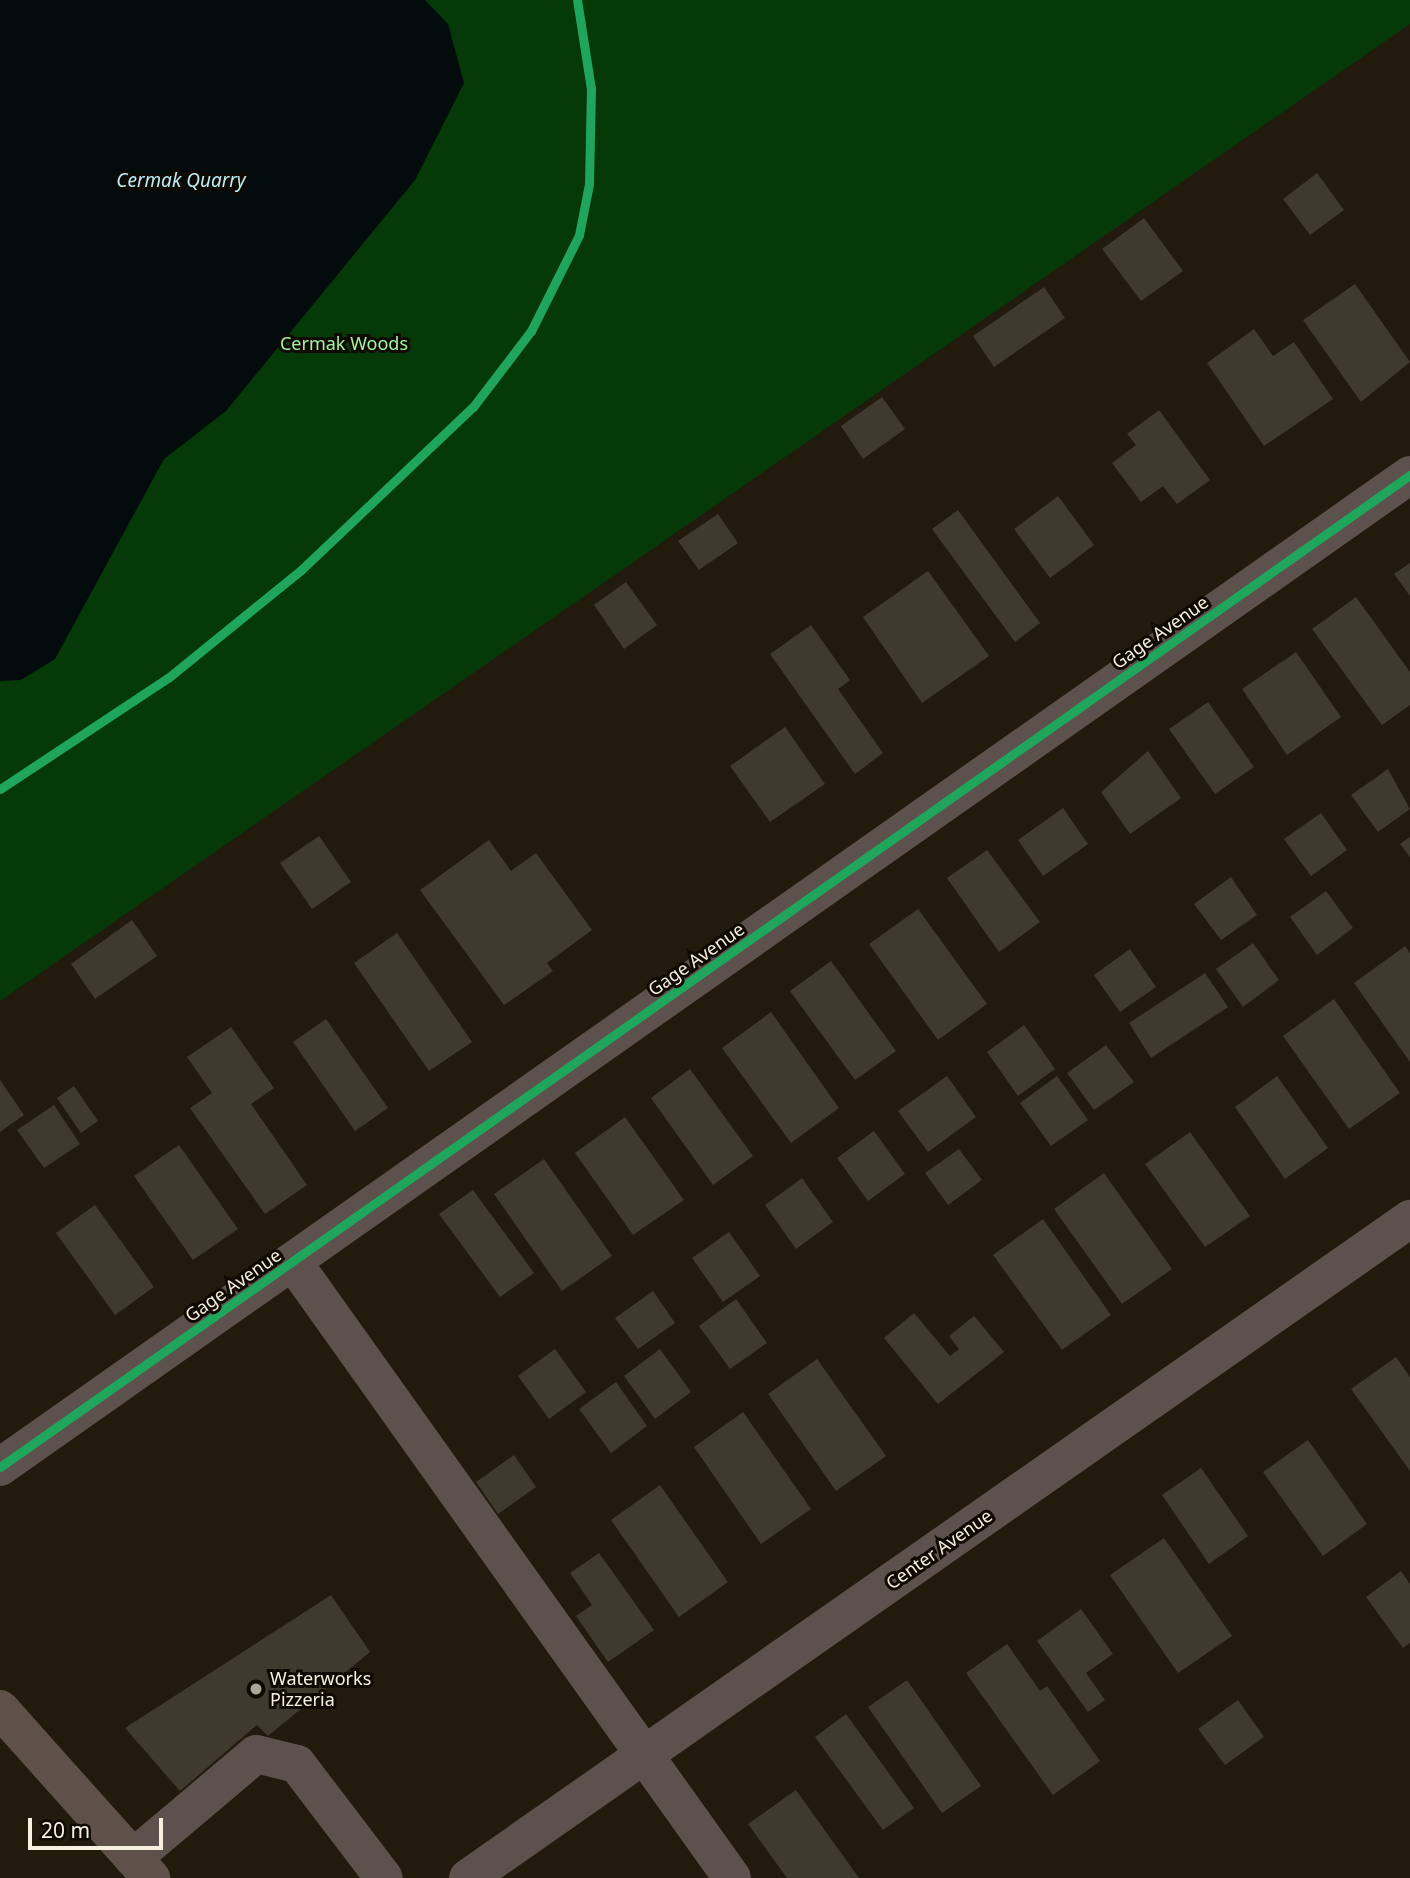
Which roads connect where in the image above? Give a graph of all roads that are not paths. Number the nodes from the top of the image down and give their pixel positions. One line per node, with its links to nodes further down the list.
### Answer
1 (1410, 475): 3 (street, Gage Avenue)
2 (1410, 1219): 6 (street, Center Avenue)
3 (293, 1262): 4 (street, Gage Avenue); 6 (street)
4 (0, 1467)
5 (0, 1709): 7 (main road)
6 (644, 1755): 9 (street, Center Avenue); 10 (street)
7 (142, 1868): 8 (street)
8 (384, 1878)
9 (468, 1878)
10 (732, 1878)

